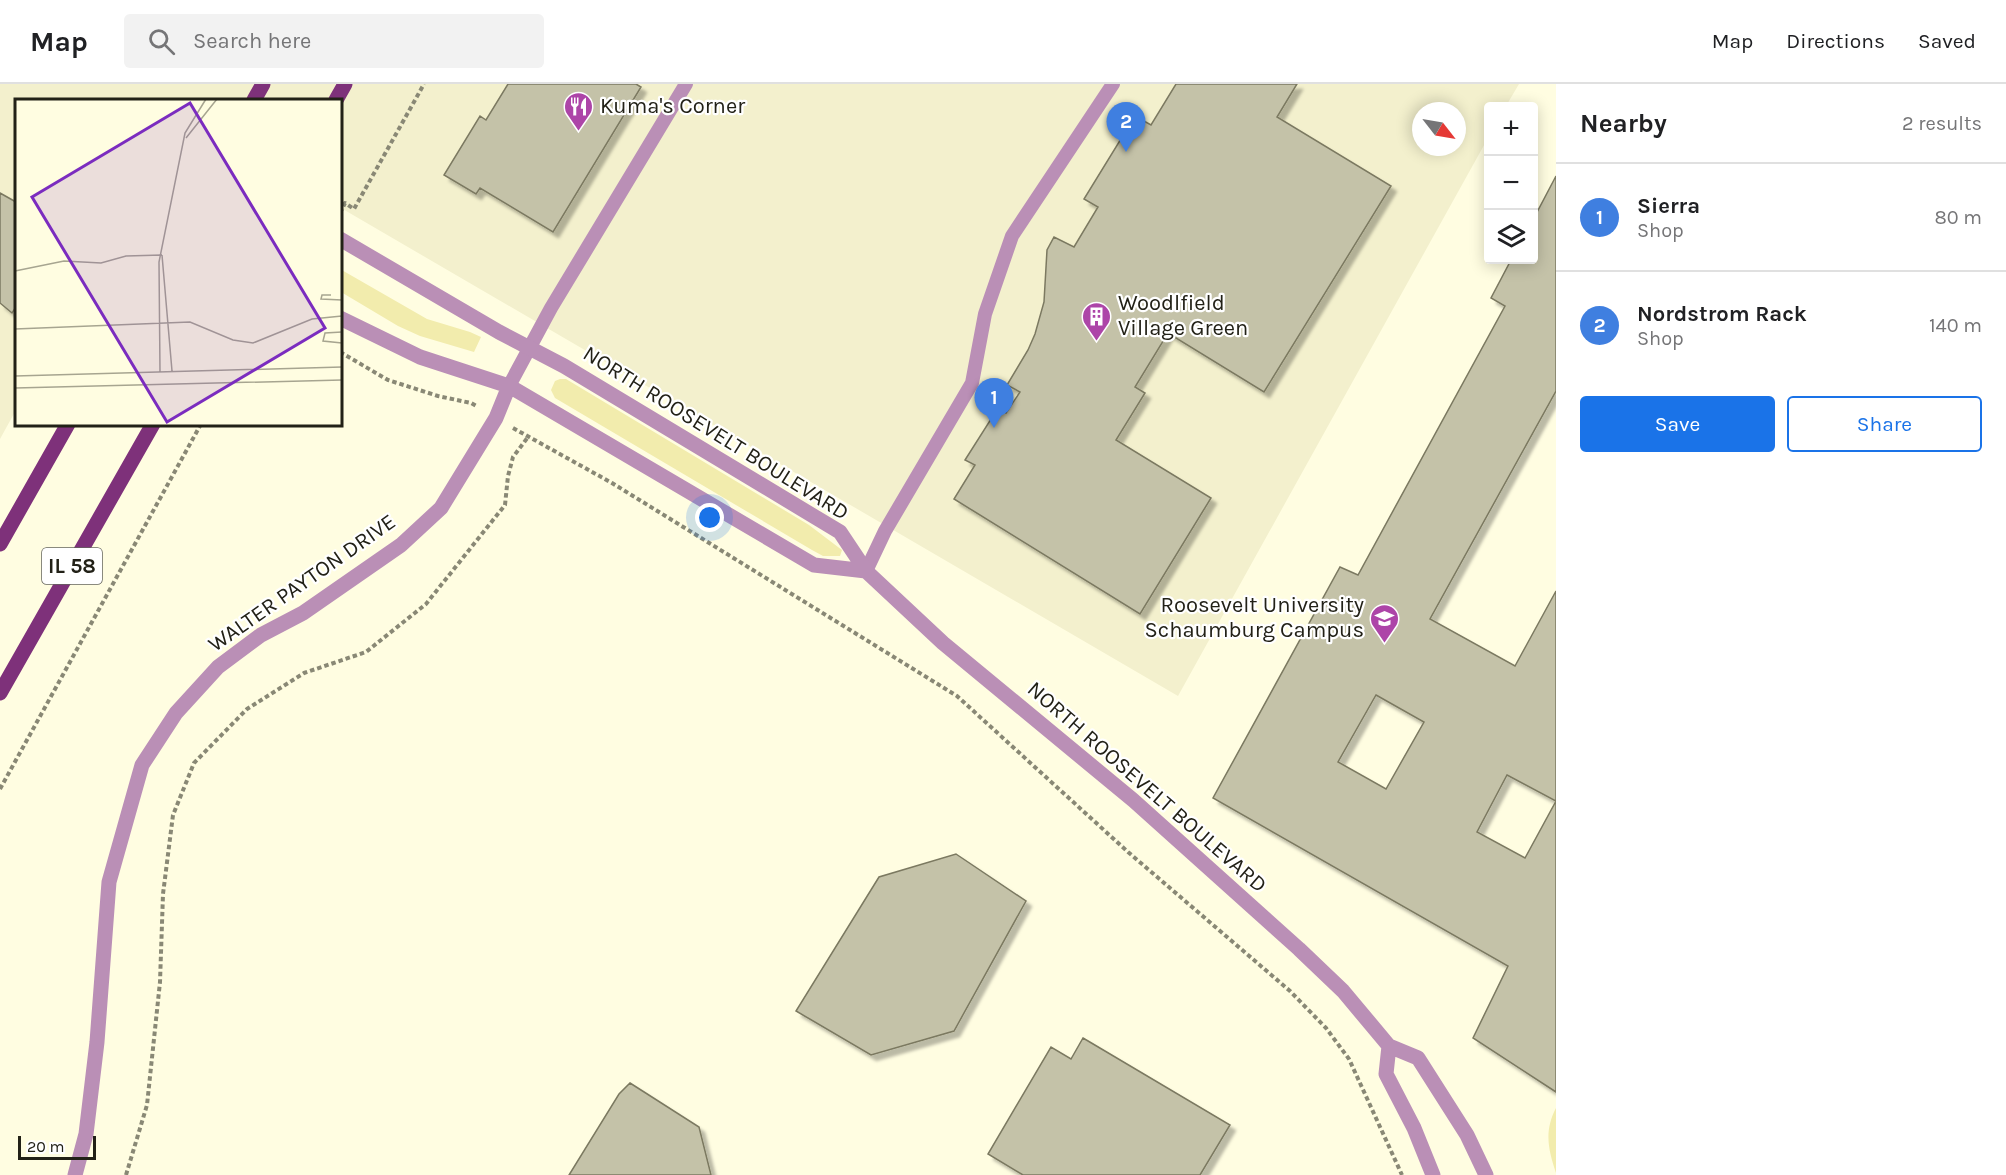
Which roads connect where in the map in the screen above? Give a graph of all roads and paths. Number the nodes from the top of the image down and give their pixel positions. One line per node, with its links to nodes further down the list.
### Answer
1 (263, 84): 6 (main road)
2 (345, 84): 7 (main road)
3 (424, 84): 8 (path)
4 (686, 84): 11 (lane)
5 (1113, 84): 20 (lane)
6 (255, 99)
7 (337, 99)
8 (342, 209)
9 (342, 240): 11 (street, NORTH ROOSEVELT BOULEVARD)
10 (342, 319): 13 (street)
11 (529, 348): 13 (lane); 20 (street, NORTH ROOSEVELT BOULEVARD)
12 (342, 353): 14 (path)
13 (509, 386): 14 (street, WALTER PAYTON DRIVE); 20 (street)
14 (496, 418): 18 (path); 24 (street, WALTER PAYTON DRIVE)
15 (67, 426): 19 (main road)
16 (152, 426): 21 (main road, IL 58)
17 (200, 426): 22 (path)
18 (528, 437): 25 (path); 26 (path)
19 (0, 544)
20 (866, 571): 23 (street, NORTH ROOSEVELT BOULEVARD)
21 (0, 693)
22 (0, 789)
23 (1389, 1046): 27 (street); 28 (street, NORTH ROOSEVELT BOULEVARD)
24 (75, 1175)
25 (126, 1175)
26 (1402, 1175)
27 (1433, 1175)
28 (1486, 1175)

